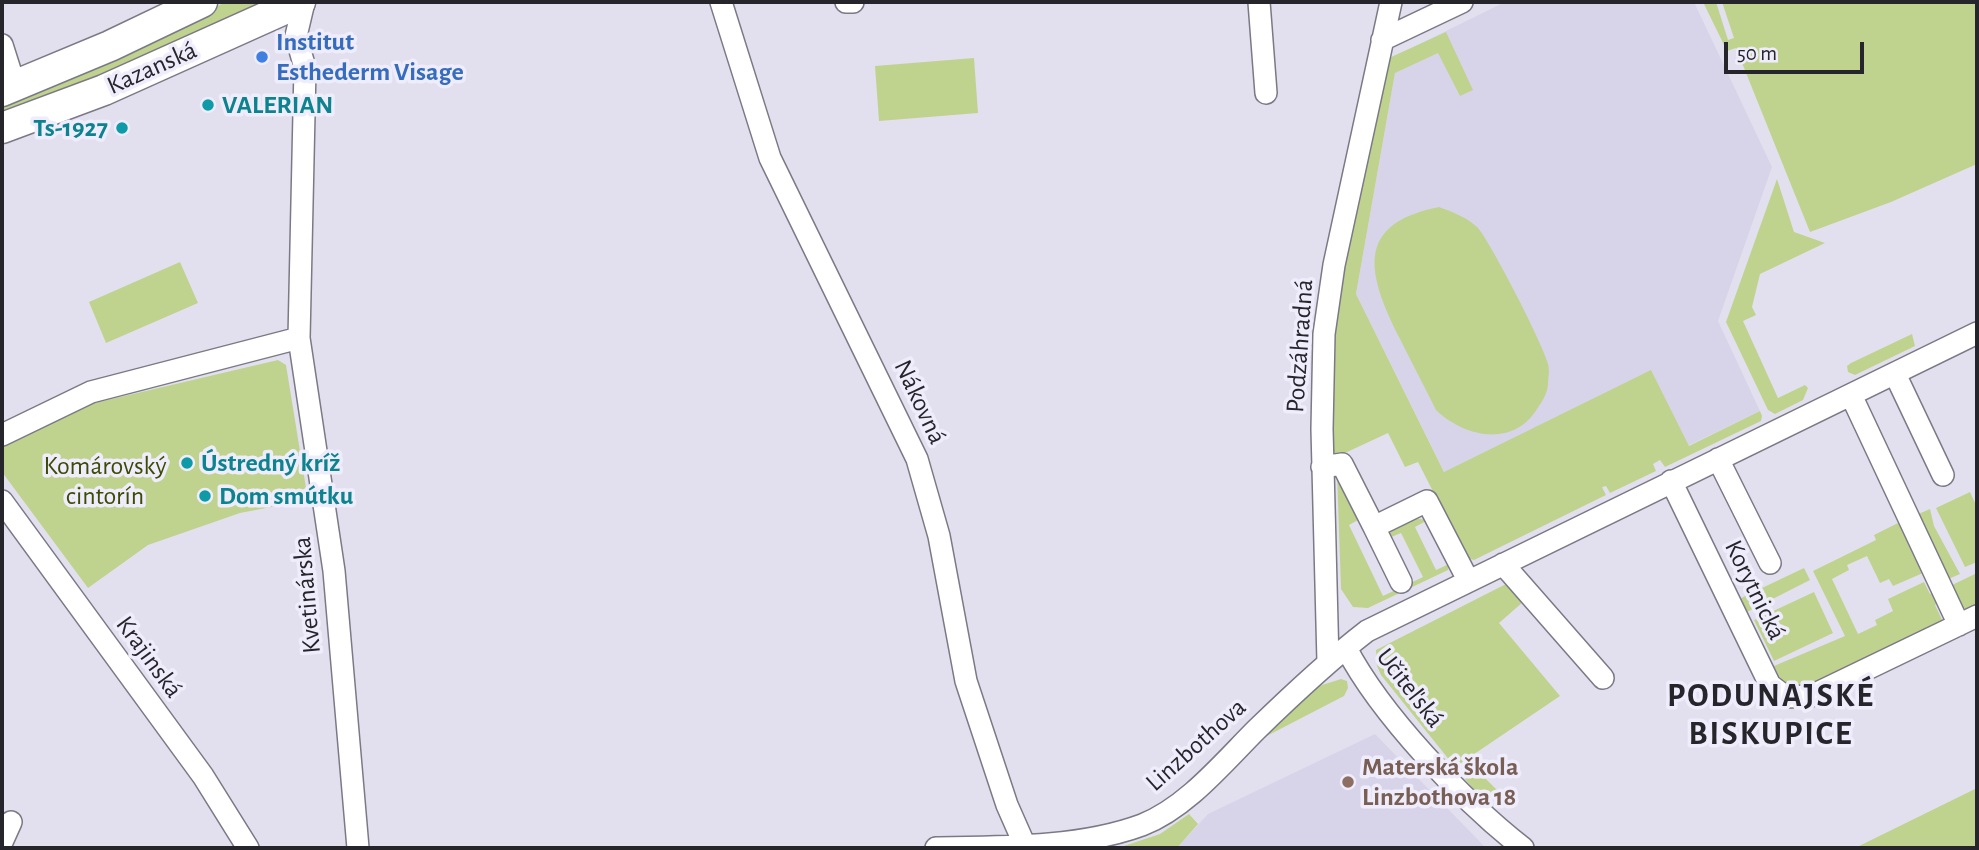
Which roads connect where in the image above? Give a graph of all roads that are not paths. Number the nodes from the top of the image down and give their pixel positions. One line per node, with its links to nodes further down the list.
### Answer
1 (202, 2): 13 (main road, Kazanská)
2 (302, 2): 9 (main road, Kazanská); 10 (street, Kvetinárska)
3 (721, 2): 37 (street, Nákovná)
4 (846, 2): 5 (street)
5 (853, 2)
6 (1259, 2): 14 (street)
7 (1391, 2): 11 (street, Podzáhradná)
8 (1443, 5): 11 (street)
9 (246, 26): 10 (street); 15 (main road, Kazanská)
10 (296, 36): 17 (street, Kvetinárska)
11 (1382, 40): 22 (street, Podzáhradná)
12 (2, 45): 13 (street)
13 (8, 88)
14 (1266, 93)
15 (2, 128)
16 (1977, 333): 18 (street)
17 (299, 338): 20 (street); 39 (street, Kvetinárska)
18 (1895, 374): 19 (street); 23 (street)
19 (1851, 395): 21 (street); 31 (street, Korytnická)
20 (2, 435)
21 (1718, 459): 24 (street); 27 (street, Korytnická)
22 (1322, 467): 26 (street); 33 (street, Podzáhradná)
23 (1942, 475)
24 (1671, 481): 28 (street); 31 (street, Korytnická)
25 (2, 501): 38 (street, Krajinská)
26 (1374, 527): 29 (street); 30 (street)
27 (1770, 563)
28 (1503, 564): 29 (street); 34 (street)
29 (1468, 580): 32 (street)
30 (1401, 582)
31 (1968, 620)
32 (1346, 648): 33 (street, Linzbothova); 42 (street, Učiteľská)
33 (1328, 662): 37 (street, Linzbothova)
34 (1603, 678)
35 (11, 822): 36 (street)
36 (2, 842)
37 (1022, 847): 41 (street, Linzbothova)
38 (248, 848)
39 (358, 848)
40 (936, 848): 41 (street, Linzbothova)
41 (963, 848)
42 (1523, 848)

